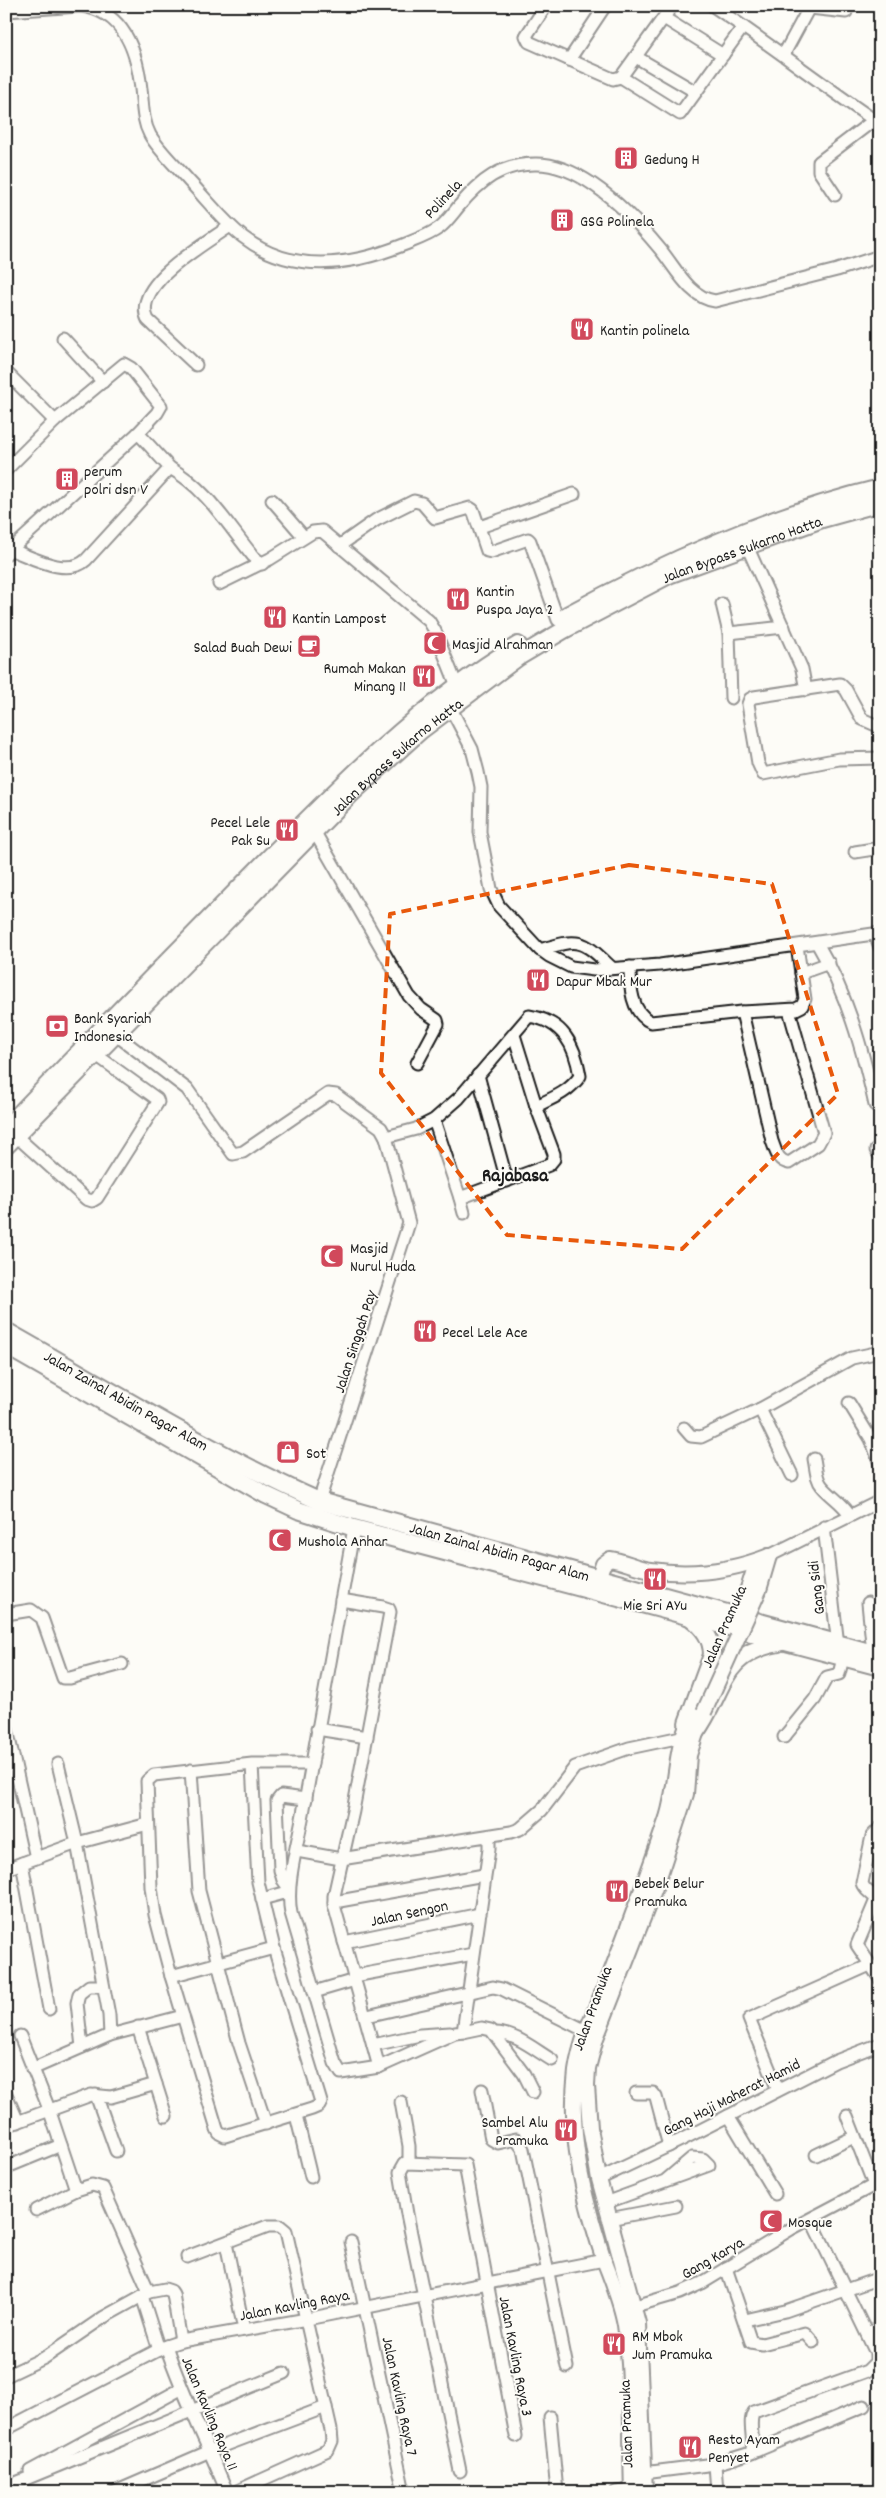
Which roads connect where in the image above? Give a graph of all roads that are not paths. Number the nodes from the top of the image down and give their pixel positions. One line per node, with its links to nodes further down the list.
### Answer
1 (80, 6): 7 (street, Polinela); 19 (street, Polinela)
2 (546, 6): 14 (street)
3 (605, 6): 14 (street)
4 (672, 6): 9 (street)
5 (713, 6): 10 (street)
6 (810, 7): 8 (street); 12 (street)
7 (6, 11)
8 (846, 12)
9 (664, 18): 11 (street); 13 (street)
10 (743, 27): 11 (street); 12 (street)
11 (723, 54): 16 (street)
12 (784, 54): 17 (street)
13 (636, 57): 15 (street); 16 (street)
14 (569, 60): 15 (street)
15 (621, 78): 16 (street)
16 (696, 92)
17 (877, 124): 18 (street)
18 (835, 195)
19 (230, 226): 20 (street, Polinela); 22 (street)
20 (880, 256)
21 (63, 338): 24 (street)
22 (196, 364)
23 (6, 372): 25 (street)
24 (103, 382): 25 (street); 26 (street)
25 (55, 422): 27 (street)
26 (138, 433): 28 (street); 37 (street)
27 (8, 466)
28 (173, 470): 37 (street); 38 (street)
29 (880, 488): 41 (highway, Jalan Bypass Sukarno Hatta)
30 (574, 494): 33 (street)
31 (272, 500): 34 (street)
32 (880, 502): 36 (highway, Jalan Bypass Sukarno Hatta)
33 (480, 527): 35 (street); 41 (street)
34 (304, 537): 35 (street); 38 (street)
35 (339, 546): 44 (street)
36 (746, 546): 42 (street); 47 (highway, Jalan Bypass Sukarno Hatta)
37 (9, 552)
38 (262, 564): 39 (street)
39 (219, 584)
40 (722, 604): 43 (street)
41 (558, 620): 44 (highway, Jalan Bypass Sukarno Hatta)
42 (784, 627): 43 (street); 45 (street)
43 (729, 633): 46 (street)
44 (457, 686): 53 (highway, Jalan Bypass Sukarno Hatta)
45 (806, 690): 48 (street); 49 (street)
46 (731, 698)
47 (450, 707): 50 (highway, Jalan Bypass Sukarno Hatta); 59 (street)
48 (880, 727)
49 (880, 758)
50 (314, 831): 53 (highway, Jalan Bypass Sukarno Hatta); 69 (street)
51 (880, 848): 52 (street)
52 (854, 852)
53 (254, 883): 54 (highway, Jalan Bypass Sukarno Hatta)
54 (236, 901): 66 (highway, Jalan Bypass Sukarno Hatta); 76 (highway, Jalan Bypass Sukarno Hatta)
55 (877, 933): 56 (street); 58 (street)
56 (817, 943): 57 (street); 60 (street)
57 (797, 946): 61 (street); 63 (street)
58 (880, 947)
59 (540, 950): 62 (street); 62 (street)
60 (829, 963): 63 (street); 71 (street)
61 (630, 967): 62 (street); 65 (street)
62 (612, 968)
63 (801, 973): 64 (street)
64 (789, 1010): 65 (street); 65 (street)
65 (742, 1012)
66 (115, 1034): 68 (highway, Jalan Bypass Sukarno Hatta); 75 (street, Jalan Singgah Pay)
67 (514, 1035): 70 (street); 73 (street); 73 (street)
68 (95, 1054): 76 (highway, Jalan Bypass Sukarno Hatta); 76 (street)
69 (417, 1063)
70 (478, 1075): 74 (street); 80 (street)
71 (875, 1079): 72 (street)
72 (875, 1105)
73 (536, 1106): 80 (street)
74 (434, 1120): 75 (street); 81 (street)
75 (386, 1137): 95 (street, Jalan Singgah Pay)
76 (10, 1138): 79 (highway)
77 (880, 1147): 78 (street)
78 (880, 1156)
79 (6, 1157)
80 (507, 1182): 81 (street)
81 (460, 1198): 82 (street)
82 (464, 1212)
83 (6, 1318): 88 (highway)
84 (6, 1331): 87 (highway, Jalan Zainal Abidin Pagar Alam)
85 (6, 1346): 87 (highway, Jalan Zainal Abidin Pagar Alam)
86 (880, 1352): 90 (street)
87 (55, 1366): 88 (highway, Jalan Zainal Abidin Pagar Alam); 99 (highway, Jalan Zainal Abidin Pagar Alam)
88 (89, 1378): 95 (highway, Jalan Zainal Abidin Pagar Alam)
89 (849, 1403): 93 (street)
90 (760, 1409): 91 (street); 94 (street)
91 (684, 1428)
92 (814, 1459): 97 (street)
93 (880, 1464)
94 (792, 1475)
95 (318, 1501): 101 (highway, Jalan Zainal Abidin Pagar Alam)
96 (880, 1501): 97 (street)
97 (850, 1515): 98 (street)
98 (824, 1527): 100 (street); 107 (street, Gang Sidi)
99 (354, 1528): 102 (street); 105 (highway, Jalan Zainal Abidin Pagar Alam)
100 (763, 1558): 101 (main road); 114 (main road, Jalan Pramuka, bridge)
101 (599, 1576): 107 (highway, Jalan Zainal Abidin Pagar Alam)
102 (341, 1600): 113 (street); 116 (street)
103 (868, 1603): 109 (street)
104 (6, 1614): 111 (street)
105 (689, 1616): 106 (highway, Jalan Zainal Abidin Pagar Alam); 108 (highway)
106 (784, 1642): 107 (highway, Jalan Zainal Abidin Pagar Alam); 110 (highway)
107 (841, 1651): 109 (highway, Jalan Zainal Abidin Pagar Alam); 115 (street)
108 (712, 1655): 110 (highway); 114 (highway)
109 (878, 1658)
110 (735, 1662): 114 (highway)
111 (122, 1664)
112 (6, 1725): 127 (street)
113 (317, 1730): 116 (street); 119 (street)
114 (688, 1731): 124 (street); 142 (main road, Jalan Pramuka)
115 (784, 1736)
116 (367, 1737): 128 (street)
117 (58, 1764): 125 (street)
118 (252, 1764): 119 (street); 120 (street); 133 (street)
119 (312, 1764): 121 (street)
120 (191, 1770): 122 (street); 139 (street)
121 (306, 1799): 126 (street); 132 (street)
122 (148, 1824): 125 (street); 141 (street)
123 (880, 1828): 140 (street)
124 (489, 1836): 128 (street); 131 (street)
125 (77, 1843): 127 (street); 145 (street)
126 (297, 1851): 128 (street); 132 (street)
127 (36, 1858): 129 (street)
128 (341, 1859): 134 (street)
129 (22, 1863): 130 (street); 148 (street)
130 (6, 1869)
131 (484, 1875): 134 (street); 135 (street)
132 (288, 1890): 133 (street); 146 (street)
133 (262, 1899): 137 (street)
134 (334, 1902): 136 (street)
135 (480, 1914): 136 (street, Jalan Sengon); 138 (street)
136 (344, 1942): 143 (street)
137 (274, 1948): 139 (street); 172 (street)
138 (474, 1954): 143 (street); 147 (street)
139 (219, 1963): 141 (street); 177 (street)
140 (870, 1965): 144 (street); 165 (street)
141 (171, 1976): 149 (street)
142 (615, 1976): 152 (main road, Jalan Pramuka); 187 (main road, Jalan Pramuka)
143 (354, 1978): 146 (street); 150 (street)
144 (880, 1979)
145 (103, 1986): 155 (street); 159 (street)
146 (314, 1992): 161 (street)
147 (468, 1993): 150 (street); 152 (street); 153 (street)
148 (49, 2008)
149 (183, 2016): 151 (street); 177 (street)
150 (366, 2016): 157 (street)
151 (138, 2027): 155 (street); 163 (street)
152 (586, 2032): 200 (main road, Jalan Pramuka)
153 (459, 2033): 154 (street); 157 (street); 161 (street)
154 (494, 2033): 160 (street); 166 (street)
155 (110, 2035): 159 (street)
156 (20, 2036): 162 (street)
157 (372, 2044): 161 (street)
158 (880, 2044): 165 (street, Gang Haji Maherat Hamid)
159 (82, 2047): 162 (street)
160 (552, 2060)
161 (379, 2067)
162 (32, 2069): 171 (street)
163 (156, 2084): 169 (street); 173 (street)
164 (482, 2090): 203 (street)
165 (778, 2090): 174 (street, Gang Haji Maherat Hamid)
166 (533, 2092)
167 (6, 2094): 176 (street)
168 (636, 2094): 181 (street)
169 (96, 2095): 171 (street); 182 (street)
170 (401, 2102): 184 (street)
171 (49, 2109): 176 (street); 180 (street)
172 (296, 2115): 177 (street); 186 (street)
173 (166, 2116)
174 (728, 2116): 181 (street, Gang Haji Maherat Hamid); 191 (street)
175 (847, 2116): 179 (street)
176 (18, 2122): 178 (street)
177 (266, 2124)
178 (6, 2126)
179 (854, 2137): 183 (street); 189 (street)
180 (61, 2145): 185 (street); 190 (street)
181 (669, 2146): 187 (street, Gang Haji Maherat Hamid)
182 (116, 2151)
183 (816, 2155)
184 (409, 2162): 206 (street, Jalan Kavling Raya 3); 209 (street)
185 (12, 2165)
186 (311, 2177)
187 (599, 2179): 192 (main road, Jalan Pramuka)
188 (665, 2181): 192 (street)
189 (877, 2183): 196 (street, Gang Karya)
190 (76, 2190): 194 (street); 208 (street, Jalan Kavling Raya 11)
191 (775, 2194)
192 (605, 2203): 195 (main road, Jalan Pramuka)
193 (676, 2206): 195 (street)
194 (36, 2210)
195 (609, 2219): 202 (main road, Jalan Pramuka)
196 (811, 2219): 201 (street, Gang Karya); 207 (street)
197 (352, 2242): 210 (street, Jalan Kavling Raya 7)
198 (226, 2243): 199 (street); 212 (street); 215 (street)
199 (187, 2257)
200 (604, 2260): 203 (street, Jalan Kavling Raya); 204 (main road, Jalan Pramuka)
201 (726, 2268): 211 (street, Gang Karya); 213 (street)
202 (624, 2270): 204 (main road); 211 (main road, Jalan Pramuka)
203 (548, 2272): 206 (street, Jalan Kavling Raya); 220 (street)
204 (611, 2276): 230 (main road, Jalan Pramuka)
205 (880, 2278): 207 (street)
206 (487, 2283): 209 (street, Jalan Kavling Raya); 229 (street, Jalan Kavling Raya 3)
207 (848, 2291): 213 (street); 216 (street)
208 (146, 2294): 217 (street); 219 (street, Jalan Kavling Raya 11); 222 (street)
209 (424, 2296): 210 (street, Jalan Kavling Raya); 235 (street)
210 (366, 2306): 212 (street, Jalan Kavling Raya); 242 (street, Jalan Kavling Raya 7)
211 (635, 2306): 230 (main road, Jalan Pramuka)
212 (307, 2319): 215 (street, Jalan Kavling Raya); 225 (street)
213 (745, 2320): 218 (street)
214 (880, 2328): 216 (street)
215 (244, 2330): 217 (street, Jalan Kavling Raya)
216 (866, 2333): 232 (street)
217 (181, 2341): 219 (street, Jalan Kavling Raya)
218 (813, 2342)
219 (162, 2348): 223 (street, Jalan Kavling Raya 11); 228 (street, Jalan Kavling Raya)
220 (566, 2367)
221 (284, 2373): 226 (street)
222 (6, 2376)
223 (181, 2389): 226 (street, Jalan Kavling Raya 11); 234 (street)
224 (864, 2406): 232 (street)
225 (326, 2407): 231 (street); 241 (street)
226 (192, 2411): 231 (street, Jalan Kavling Raya 11); 234 (street)
227 (550, 2416): 243 (street)
228 (6, 2429)
229 (516, 2436)
230 (637, 2443): 236 (main road, Jalan Pramuka); 238 (main road, Jalan Pramuka)
231 (210, 2451): 239 (street); 240 (street, Jalan Kavling Raya 11)
232 (751, 2453): 233 (street)
233 (715, 2464): 236 (street); 245 (street)
234 (47, 2466): 237 (street)
235 (460, 2471)
236 (644, 2473): 238 (main road, Jalan Pramuka)
237 (10, 2486)
238 (636, 2491): 244 (street)
239 (115, 2492)
240 (226, 2492)
241 (235, 2492)
242 (404, 2492)
243 (557, 2492)
244 (616, 2492)
245 (717, 2492)

